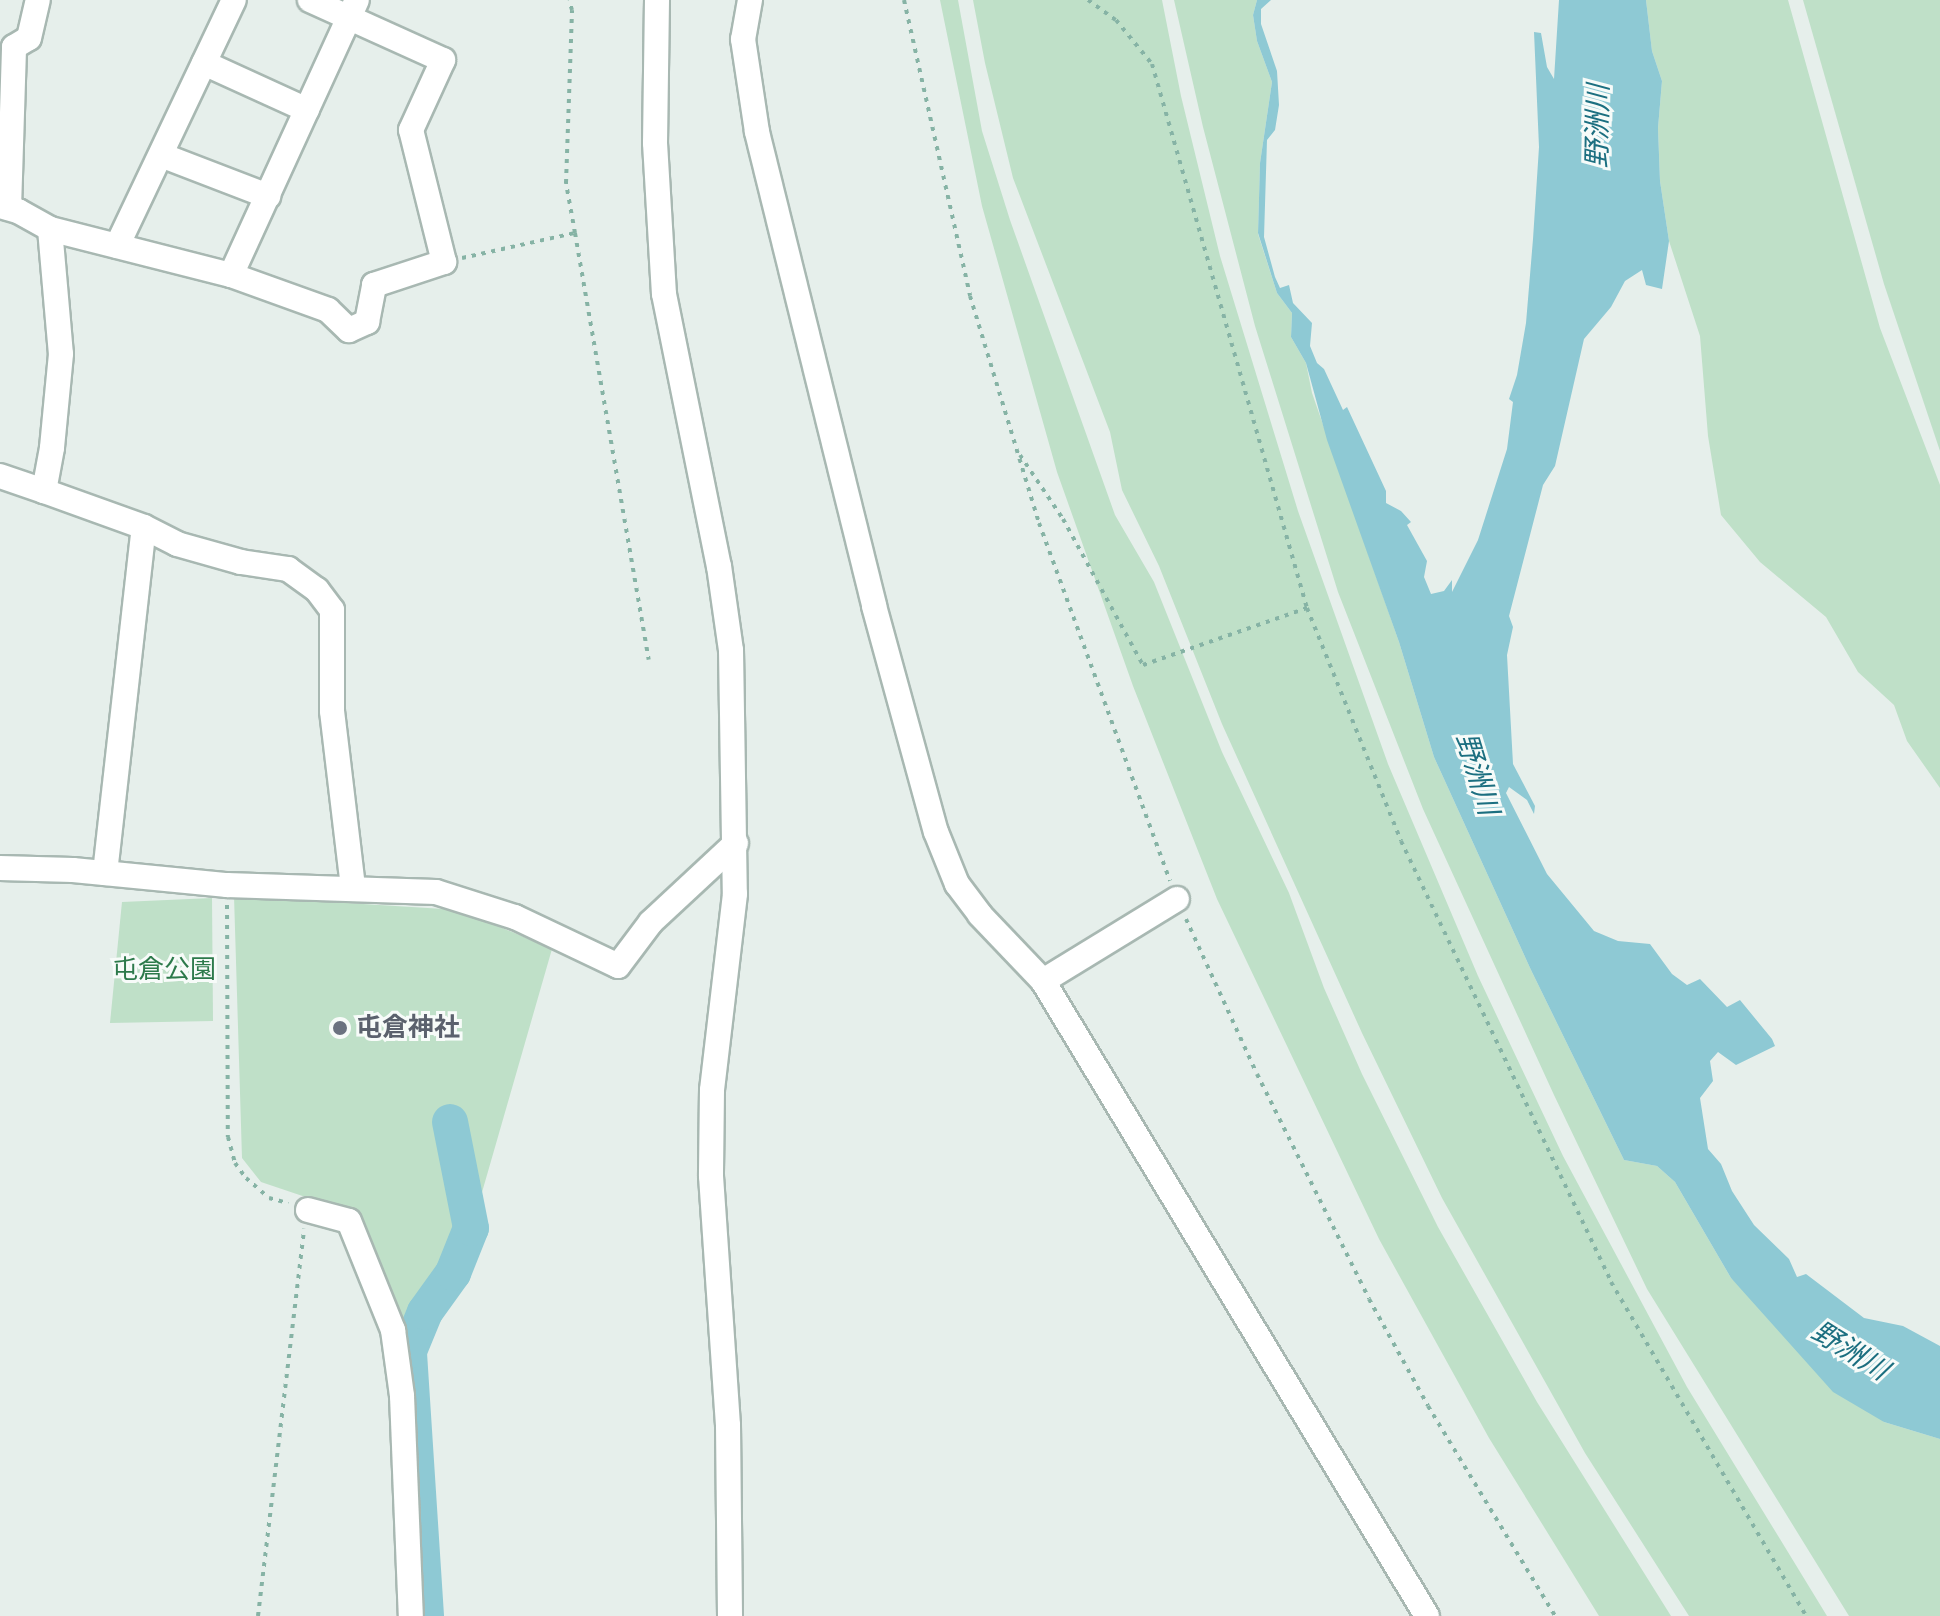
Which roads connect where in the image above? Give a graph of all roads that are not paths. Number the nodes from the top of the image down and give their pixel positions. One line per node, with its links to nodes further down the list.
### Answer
1 (38, 0): 7 (street)
2 (234, 0): 8 (street)
3 (310, 0): 6 (street)
4 (657, 0): 19 (street)
5 (750, 0): 24 (street)
6 (353, 9): 9 (street); 15 (street)
7 (7, 47): 12 (street)
8 (204, 63): 9 (street); 10 (street)
9 (307, 110): 11 (street)
10 (161, 155): 11 (street); 14 (street)
11 (268, 196): 15 (street)
12 (4, 207): 13 (street)
13 (50, 229): 14 (street); 17 (street)
14 (117, 246): 15 (street)
15 (231, 275)
16 (0, 476): 17 (street)
17 (44, 491): 18 (street)
18 (144, 527): 21 (street); 22 (street)
19 (736, 843): 22 (street); 27 (street)
20 (0, 868): 21 (street)
21 (105, 873): 22 (street)
22 (353, 888)
23 (1177, 899): 24 (street)
24 (1043, 981): 28 (street)
25 (308, 1210): 26 (street)
26 (411, 1616)
27 (730, 1616)
28 (1427, 1616)

